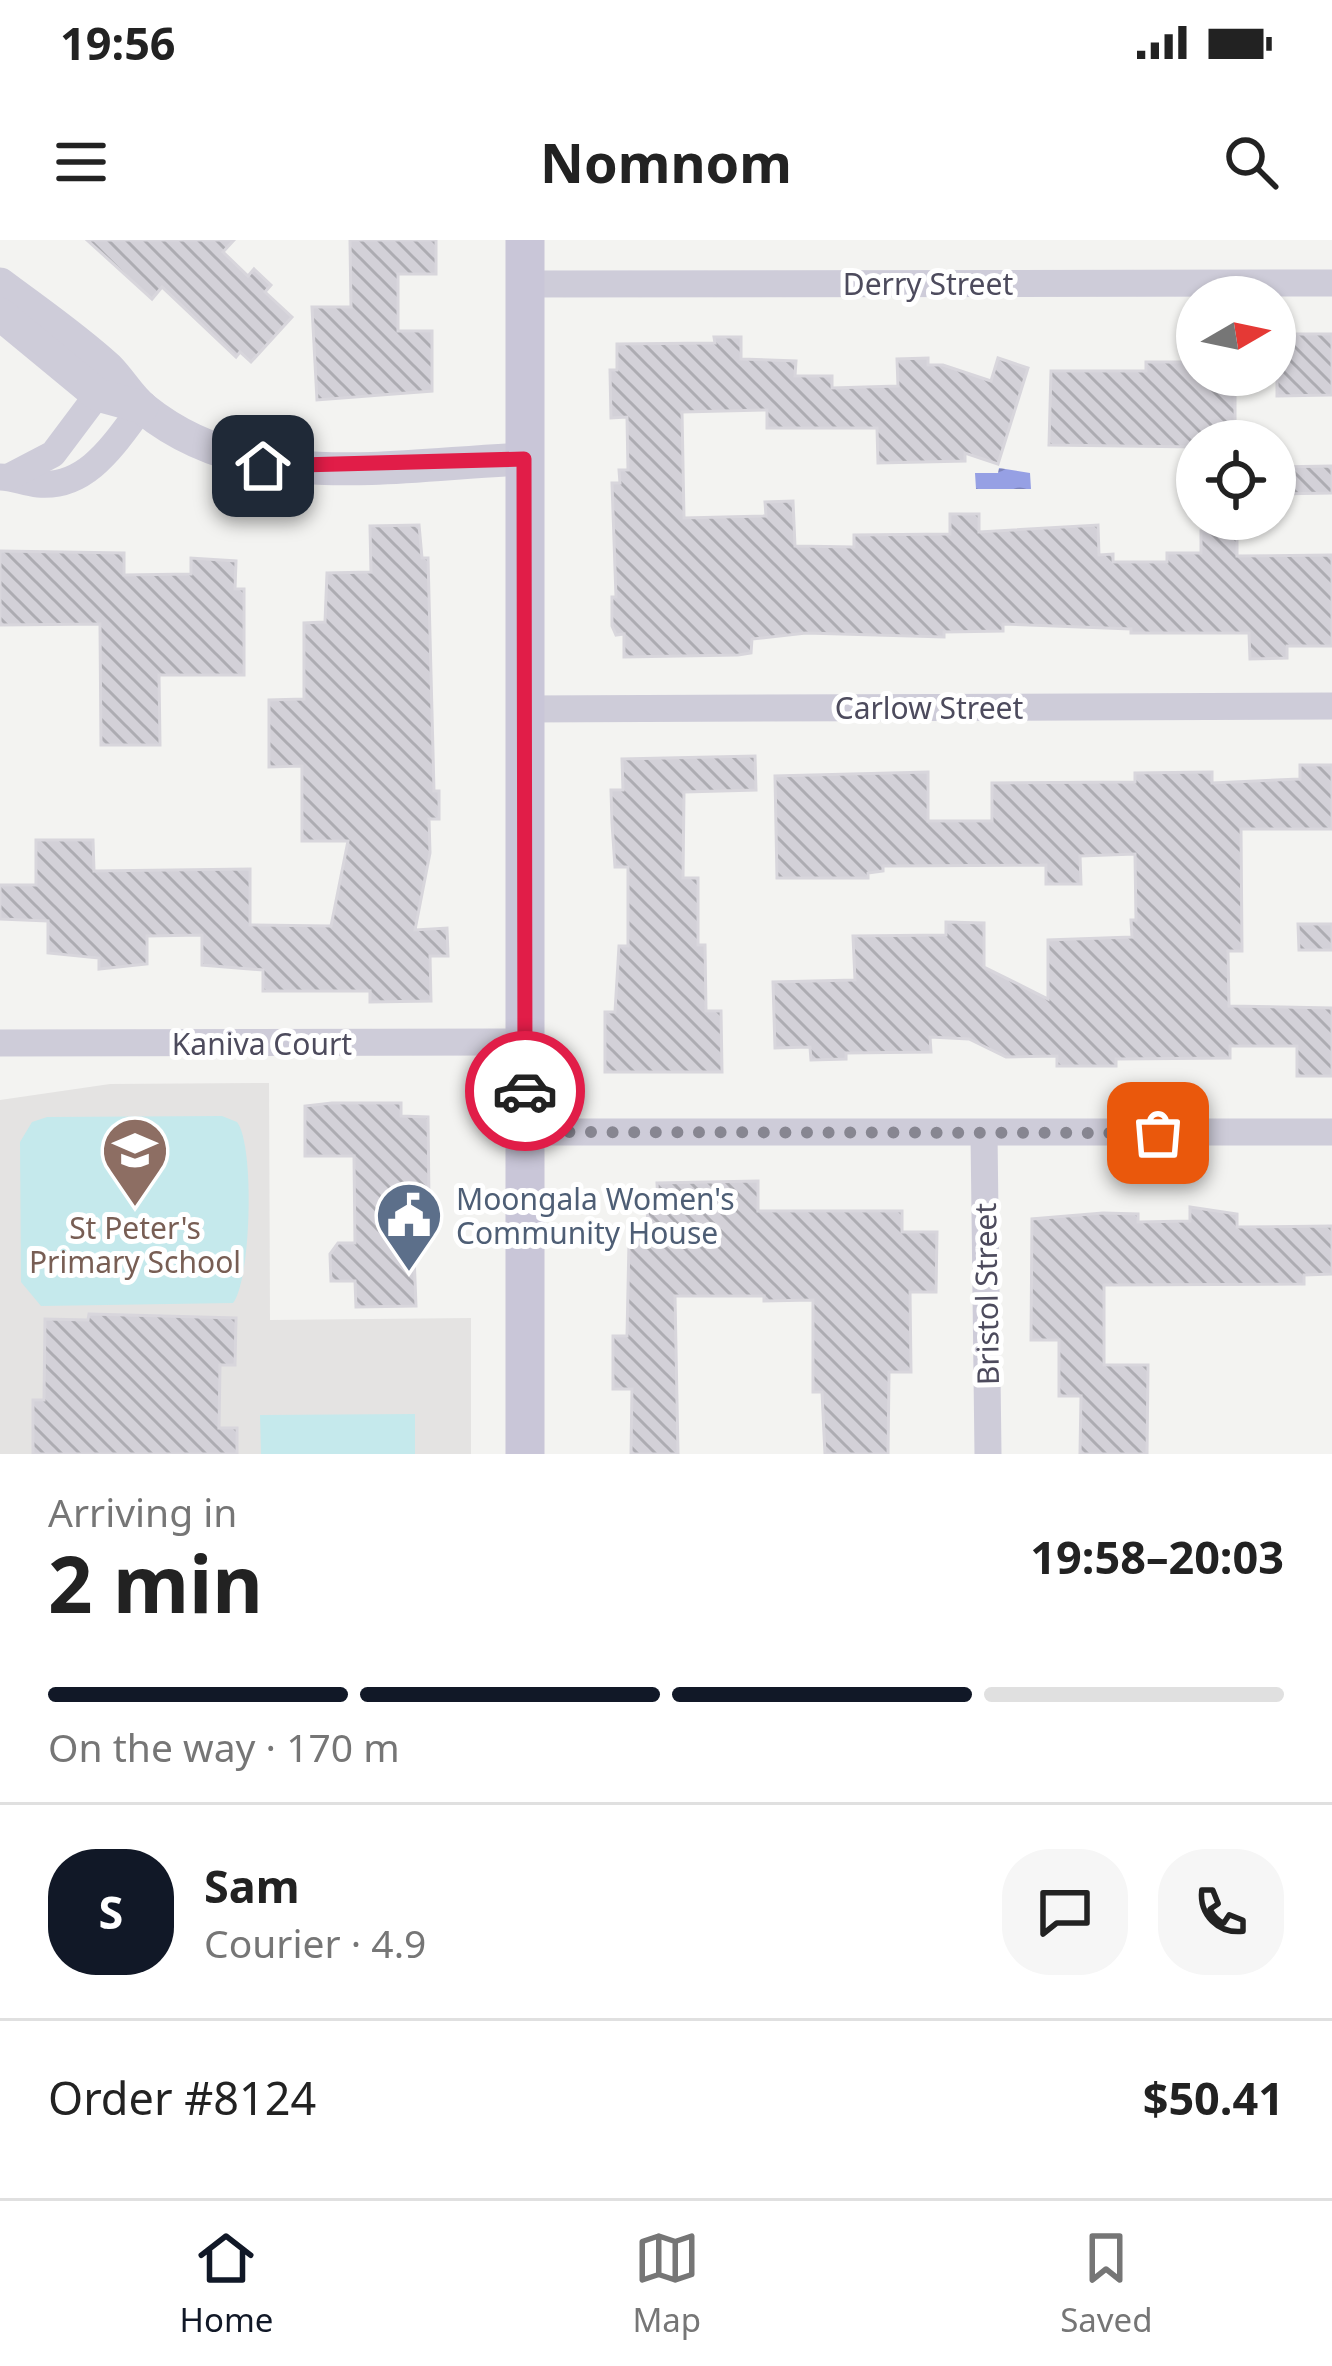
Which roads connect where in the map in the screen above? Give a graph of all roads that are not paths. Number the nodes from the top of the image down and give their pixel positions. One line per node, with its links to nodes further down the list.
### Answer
1 (525, 240): 4 (main road)
2 (1332, 283): 4 (street, Derry Street)
3 (0, 284): 6 (street)
4 (525, 284): 8 (main road)
5 (0, 314): 6 (street)
6 (106, 384): 7 (street); 9 (street)
7 (142, 407): 8 (street); 9 (street)
8 (524, 459): 11 (main road)
9 (5, 477)
10 (1332, 706): 11 (street, Carlow Street)
11 (525, 709): 12 (main road)
12 (525, 1042): 13 (street, Kaniva Court); 14 (main road)
13 (0, 1043)
14 (524, 1132): 16 (street); 17 (main road)
15 (1332, 1132): 16 (street)
16 (984, 1134): 18 (street, Bristol Street)
17 (525, 1454)
18 (988, 1454)

